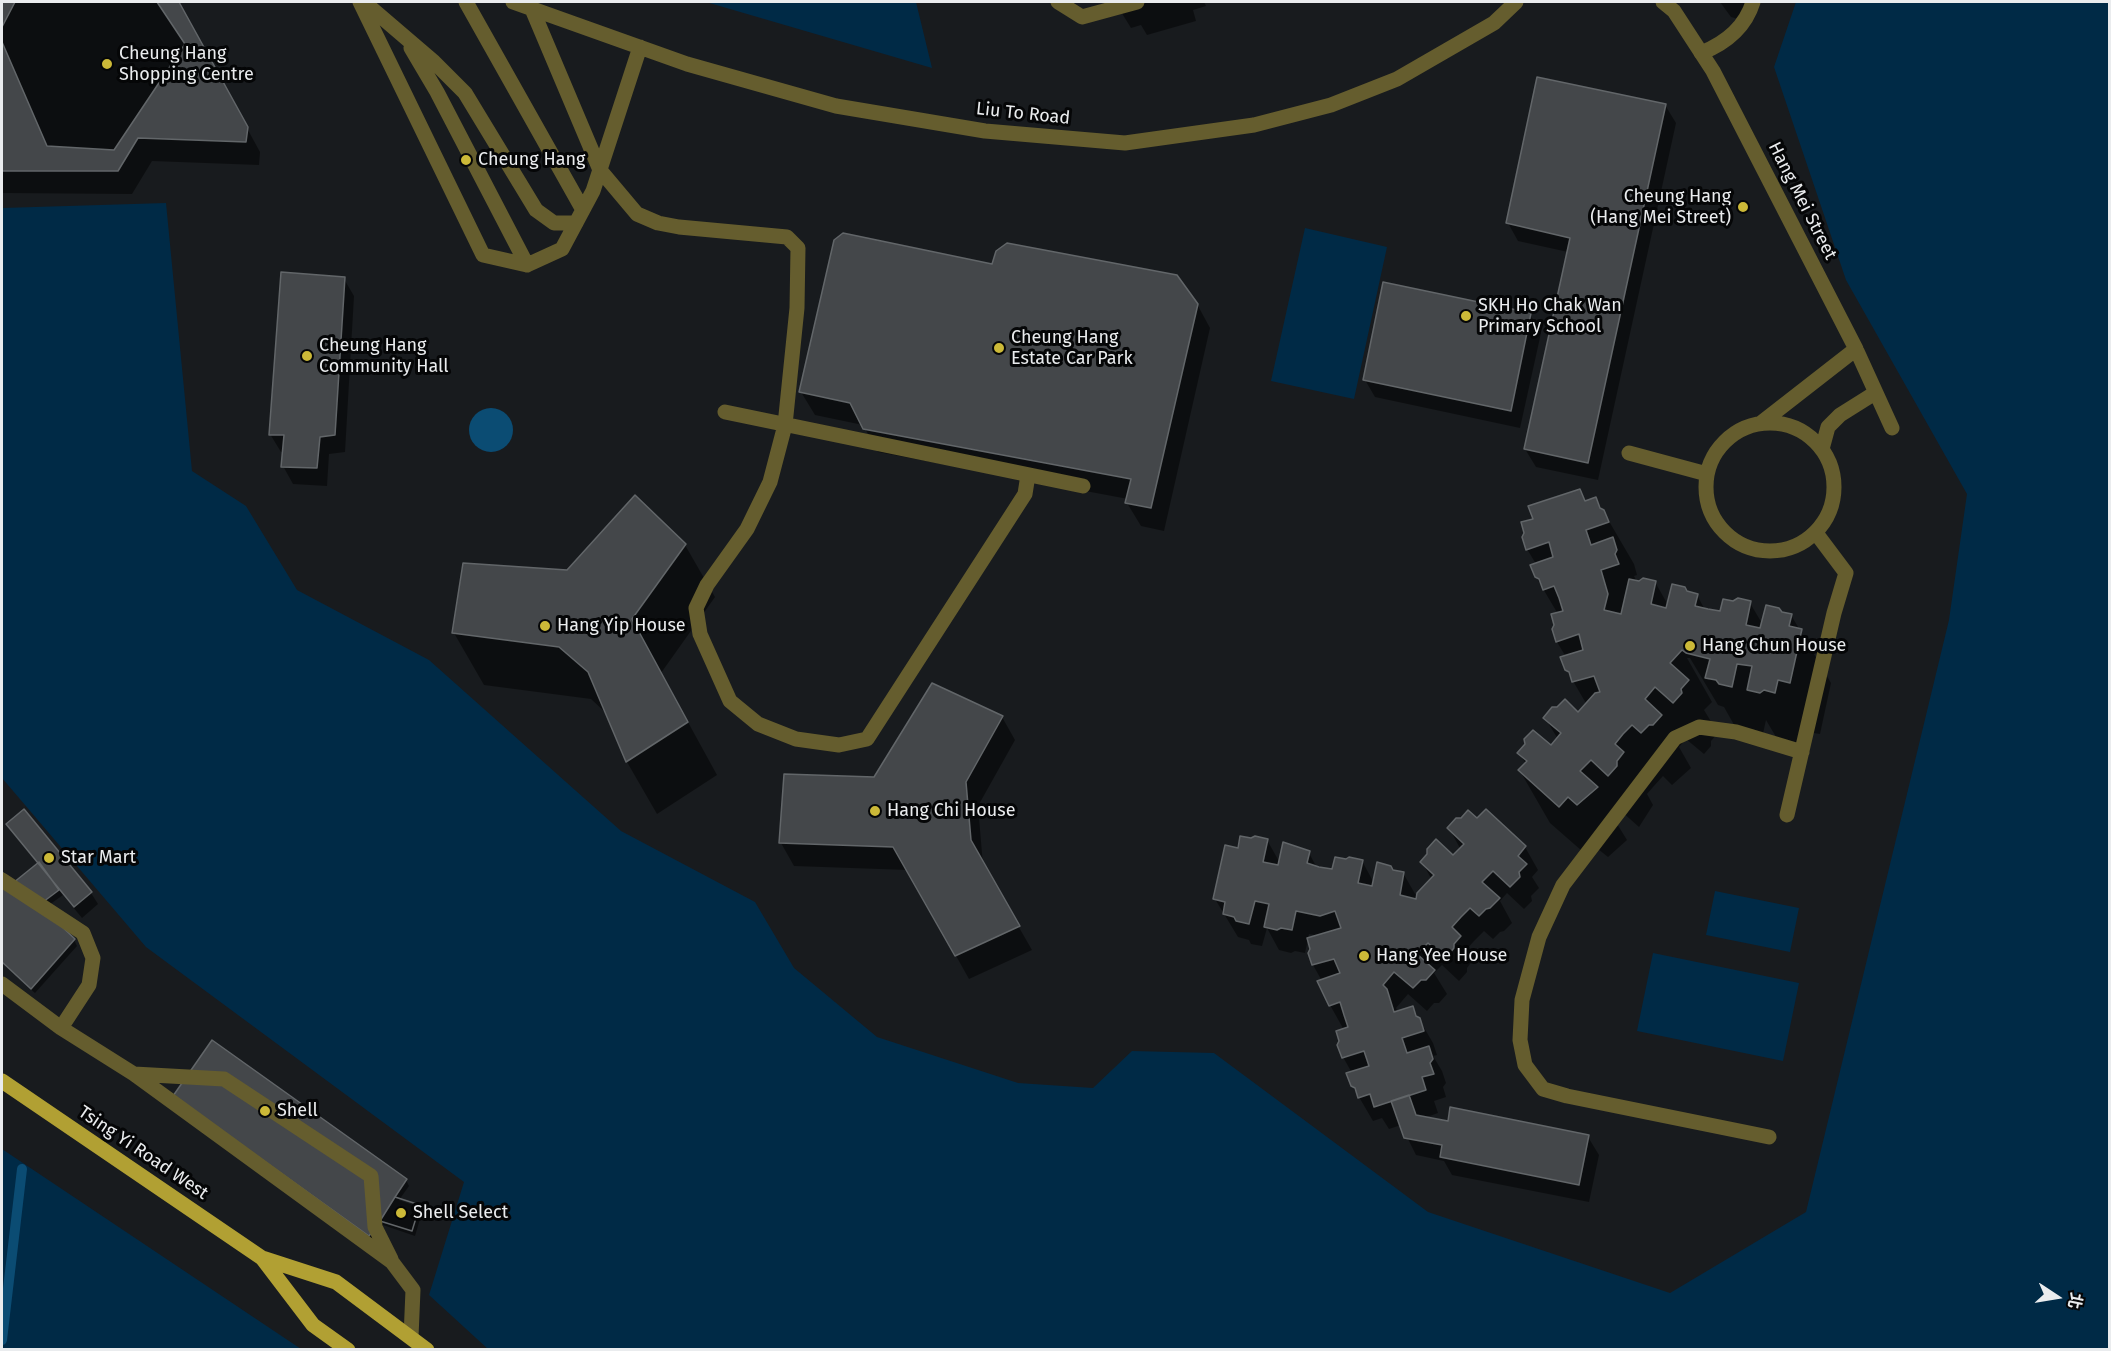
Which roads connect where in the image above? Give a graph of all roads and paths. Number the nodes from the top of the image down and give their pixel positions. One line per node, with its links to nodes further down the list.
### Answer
1 (362, 2): 10 (street); 15 (street)
2 (466, 2): 14 (street)
3 (513, 2): 9 (street, Liu To Road)
4 (1058, 2): 5 (street)
5 (1137, 2)
6 (1516, 2): 11 (street, Liu To Road)
7 (1663, 2): 12 (street, Hang Mei Street)
8 (1753, 2): 12 (street)
9 (532, 9): 11 (street, Liu To Road); 13 (street)
10 (405, 37): 14 (street); 15 (street)
11 (640, 47): 13 (street)
12 (1701, 53): 16 (street, Hang Mei Street)
13 (600, 170): 14 (street); 20 (street)
14 (579, 216): 15 (street)
15 (527, 265)
16 (1856, 349): 17 (street, Hang Mei Street); 19 (street)
17 (1875, 393): 21 (street, Hang Mei Street); 22 (street)
18 (725, 412): 20 (street)
19 (1761, 423): 22 (street); 24 (street)
20 (785, 425): 25 (street); 25 (street)
21 (1892, 428)
22 (1822, 449): 27 (street)
23 (1629, 453): 24 (street)
24 (1707, 474): 27 (street)
25 (1028, 475): 26 (street)
26 (1083, 486)
27 (1816, 533): 28 (street)
28 (1802, 752): 29 (street); 35 (street)
29 (1787, 815)
30 (2, 880): 32 (street)
31 (2, 984): 32 (street)
32 (61, 1028): 33 (street)
33 (134, 1074): 37 (street); 37 (street)
34 (2, 1081): 36 (main road, Tsing Yi Road West)
35 (1769, 1137)
36 (262, 1258): 38 (main road, Tsing Yi Road West); 39 (main road, Tsing Yi Road West)
37 (392, 1262): 38 (street)
38 (411, 1337): 40 (main road, Tsing Yi Road West)
39 (348, 1350)
40 (427, 1350)

